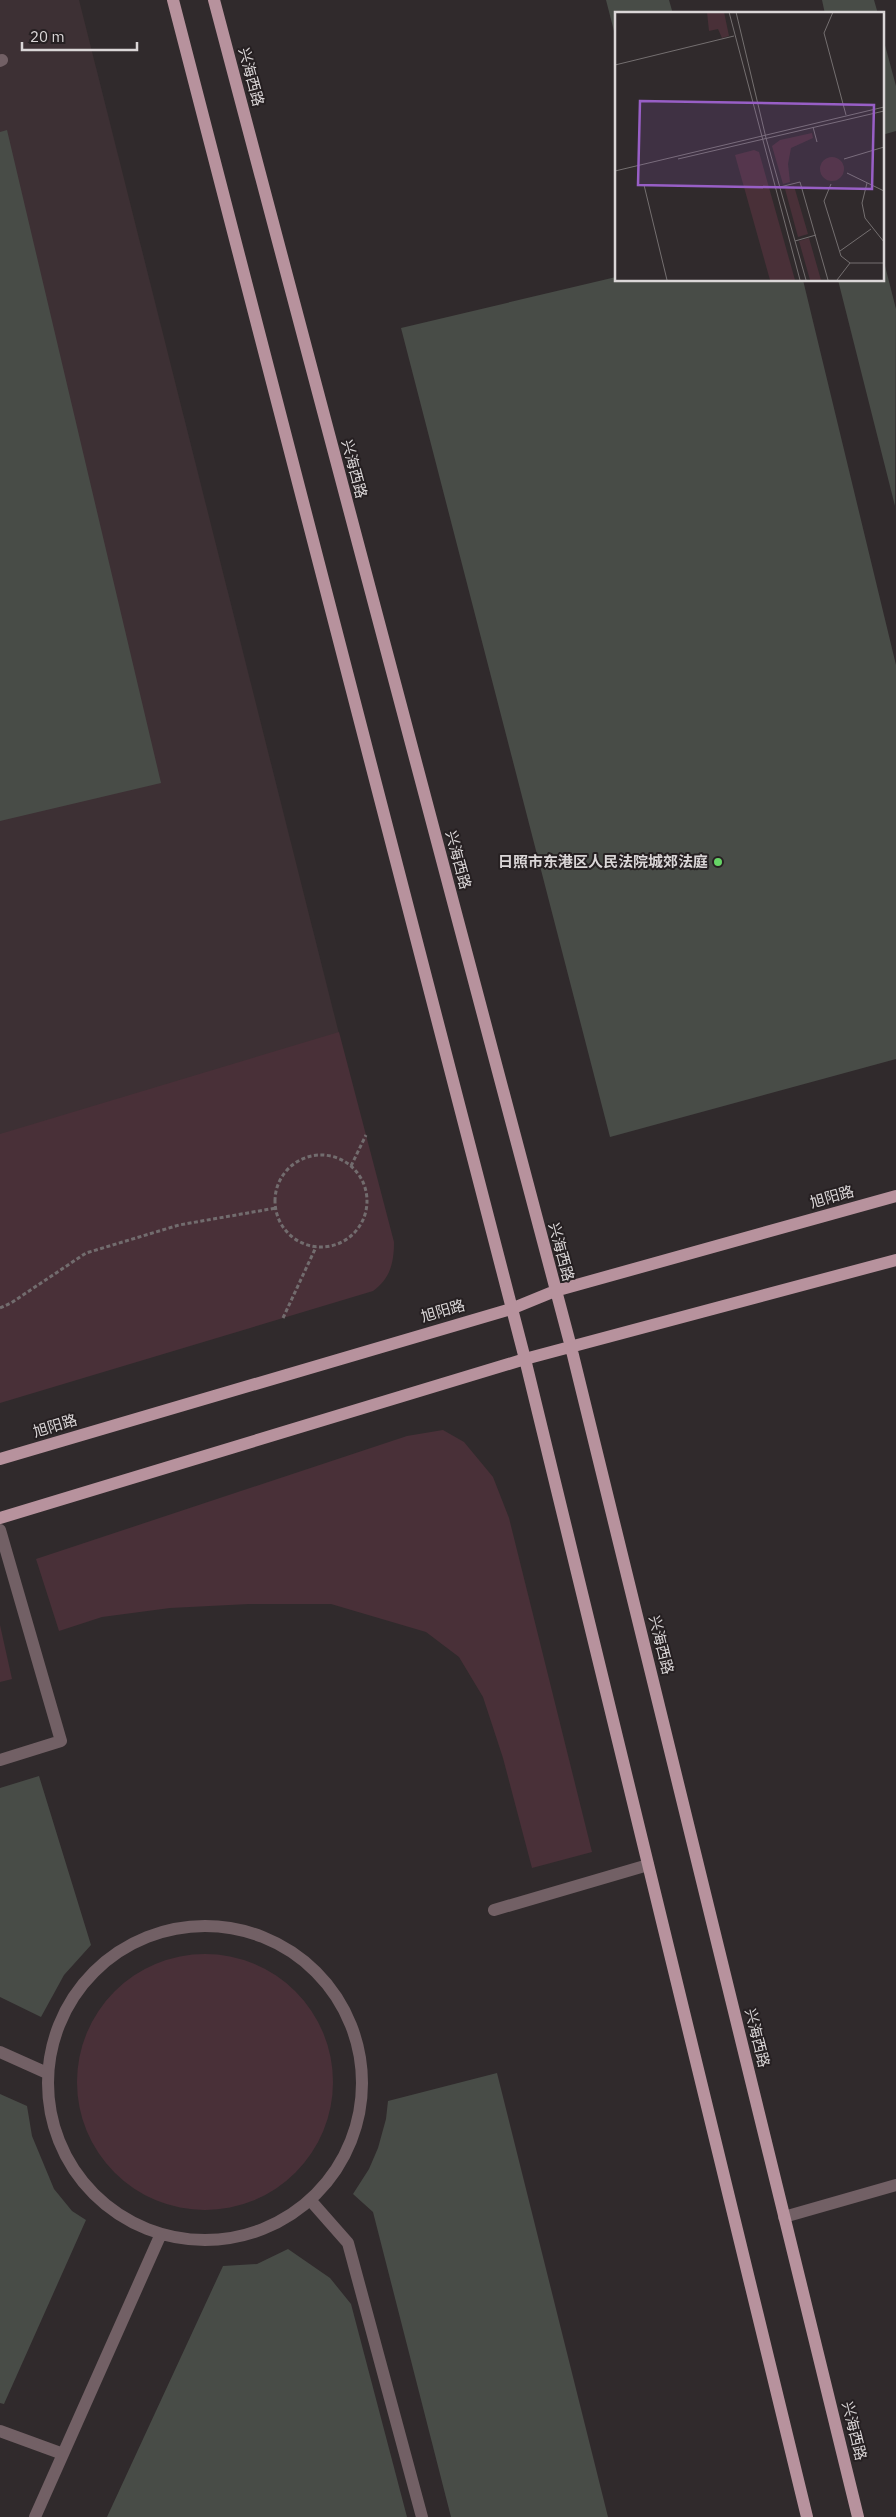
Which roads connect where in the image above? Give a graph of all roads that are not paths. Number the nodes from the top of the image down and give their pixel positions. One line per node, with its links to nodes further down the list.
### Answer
1 (172, 0): 6 (main road)
2 (214, 0): 5 (main road, 兴海西路)
3 (896, 1196): 5 (main road, 旭阳路)
4 (896, 1260): 7 (main road)
5 (555, 1292): 6 (main road, 旭阳路); 7 (main road, 兴海西路)
6 (511, 1308): 8 (main road); 9 (main road, 旭阳路)
7 (570, 1347): 8 (main road); 19 (main road, 兴海西路)
8 (525, 1359): 10 (main road); 13 (main road)
9 (0, 1459)
10 (0, 1518)
11 (0, 1530): 12 (lane)
12 (0, 1760)
13 (648, 1865): 14 (lane); 25 (main road)
14 (494, 1910)
15 (0, 2052): 16 (lane)
16 (47, 2073): 18 (lane); 20 (lane)
17 (896, 2185): 19 (lane)
18 (311, 2201): 20 (lane); 24 (lane)
19 (784, 2217): 26 (main road, 兴海西路)
20 (160, 2236): 22 (lane)
21 (0, 2431): 22 (lane)
22 (63, 2454): 23 (lane)
23 (35, 2517)
24 (422, 2517)
25 (807, 2517)
26 (858, 2517)

